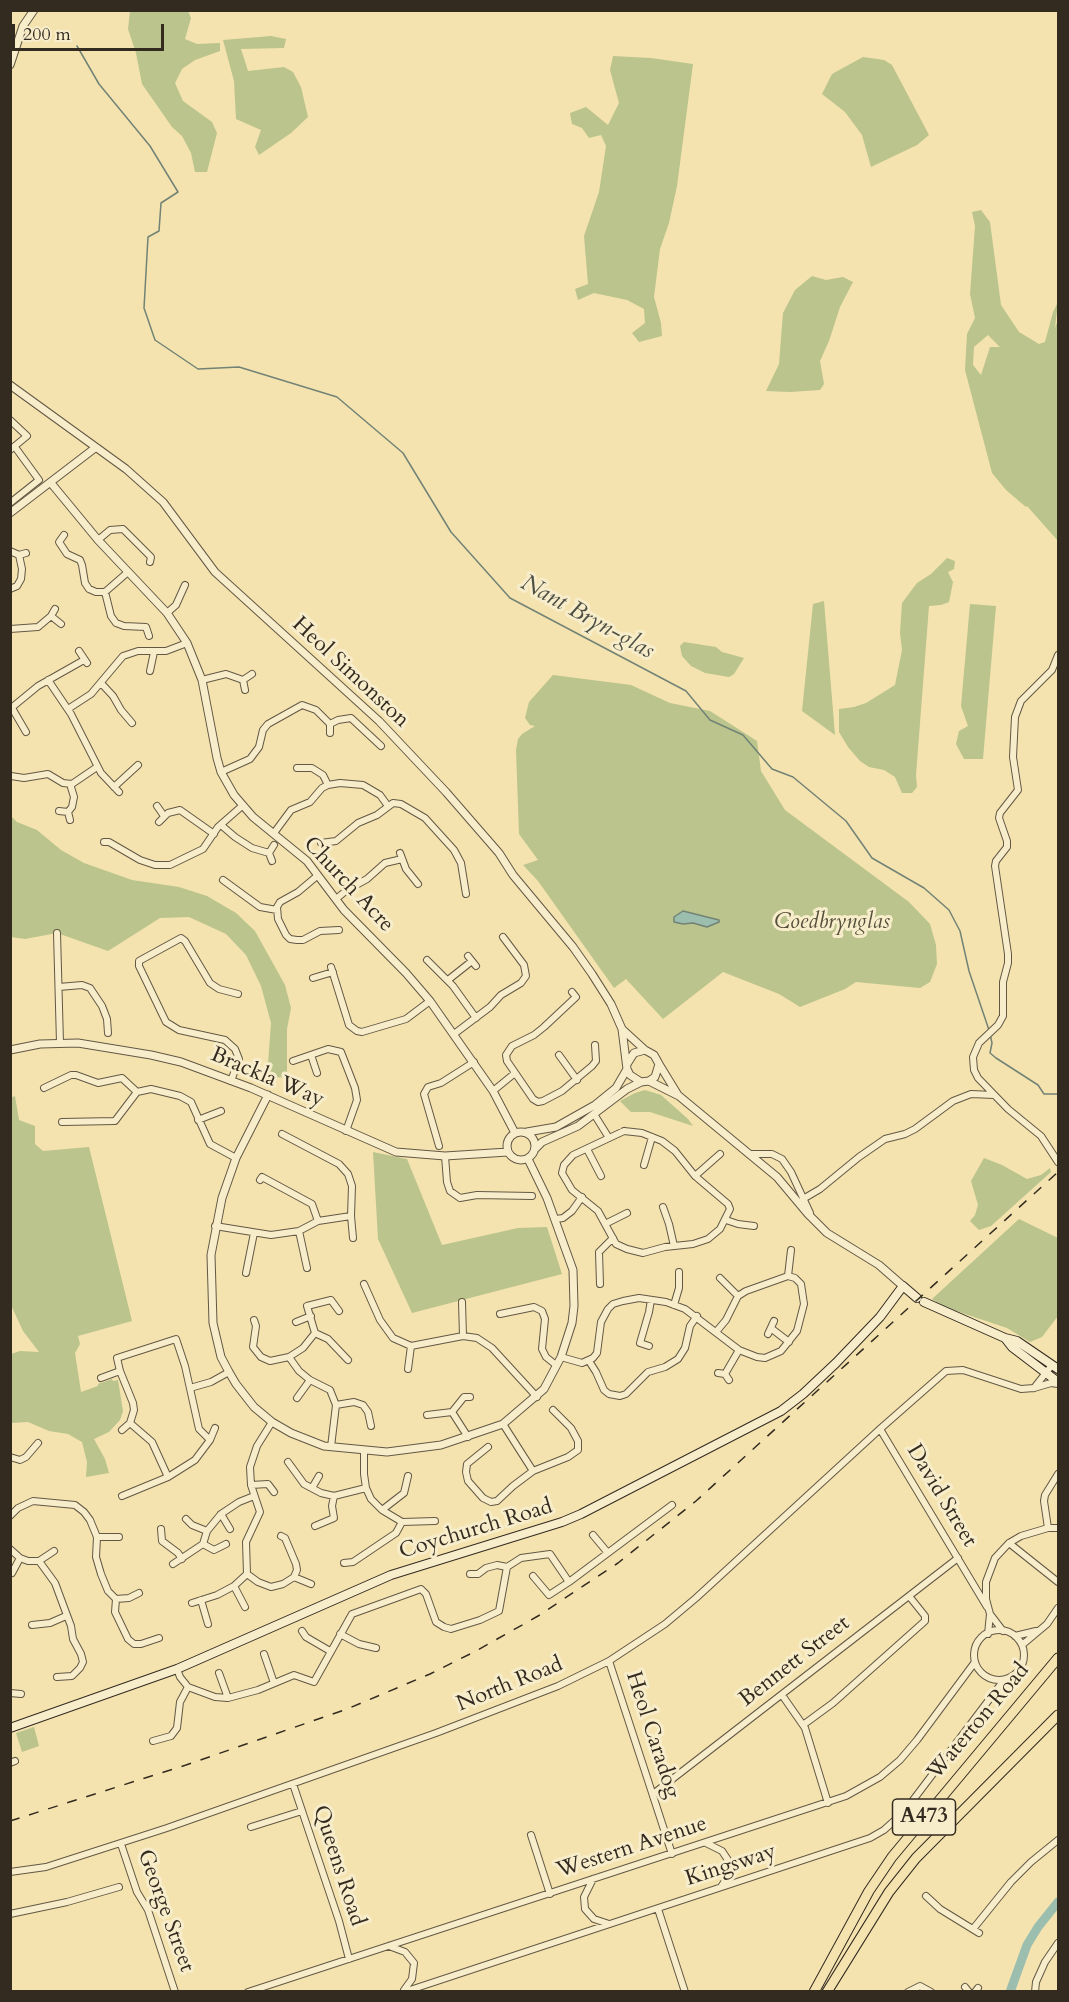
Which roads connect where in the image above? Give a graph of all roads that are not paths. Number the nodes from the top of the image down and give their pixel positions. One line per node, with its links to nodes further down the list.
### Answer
1 (34, 10): 2 (street)
2 (10, 65)
3 (10, 384): 6 (street, Heol Simonston)
4 (10, 420): 5 (street)
5 (13, 448): 8 (street)
6 (95, 448): 7 (street); 84 (street, Heol Simonston)
7 (51, 483): 9 (street); 11 (street, Church Acre)
8 (10, 503)
9 (10, 513)
10 (64, 535): 16 (street)
11 (98, 540): 13 (street); 14 (street, Church Acre)
12 (10, 551): 15 (street)
13 (152, 556)
14 (128, 572): 16 (street); 18 (street, Church Acre)
15 (10, 589)
16 (105, 591): 21 (street)
17 (190, 594): 18 (street)
18 (166, 613): 24 (street, Church Acre)
19 (152, 622): 21 (street)
20 (61, 624): 22 (street)
21 (146, 627): 23 (street)
22 (10, 629)
23 (149, 636)
24 (187, 643): 26 (street); 31 (street, Church Acre)
25 (79, 651): 30 (street)
26 (154, 652): 28 (street); 33 (street)
27 (1058, 657): 106 (street)
28 (149, 671)
29 (252, 674): 32 (street)
30 (48, 680): 35 (street); 36 (street)
31 (202, 680): 32 (street); 44 (street, Church Acre)
32 (243, 680): 34 (street)
33 (101, 683): 36 (street); 37 (street)
34 (245, 690)
35 (11, 709): 39 (street)
36 (68, 709): 42 (street)
37 (135, 714)
38 (330, 724): 40 (street); 41 (street); 44 (street)
39 (22, 730)
40 (330, 733)
41 (381, 746)
42 (97, 767): 45 (street); 47 (street)
43 (297, 768): 49 (street)
44 (221, 772): 51 (street, Church Acre)
45 (139, 776)
46 (13, 777): 47 (street); 48 (street)
47 (70, 784): 54 (street)
48 (15, 785)
49 (328, 785): 52 (street); 60 (street)
50 (157, 806): 55 (street)
51 (243, 806): 58 (street); 60 (street, Church Acre)
52 (388, 806): 62 (street); 68 (street)
53 (59, 811): 54 (street)
54 (68, 812): 56 (street)
55 (164, 816): 57 (street); 59 (street)
56 (70, 820)
57 (159, 822)
58 (221, 825): 59 (street); 64 (street)
59 (214, 834): 61 (street)
60 (274, 834): 66 (street, Church Acre)
61 (104, 842)
62 (321, 843)
63 (274, 845): 64 (street)
64 (269, 853): 65 (street)
65 (272, 861)
66 (317, 876): 70 (street, Church Acre); 71 (street)
67 (418, 884): 70 (street)
68 (474, 889)
69 (224, 890): 71 (street)
70 (336, 899): 82 (street, Church Acre)
71 (277, 910): 72 (street)
72 (334, 921)
73 (57, 933): 79 (street)
74 (503, 941): 83 (street)
75 (438, 957): 78 (street)
76 (472, 961): 78 (street)
77 (313, 978): 82 (street)
78 (448, 980): 83 (street)
79 (59, 987): 85 (street); 87 (street)
80 (238, 994): 100 (street)
81 (576, 997): 98 (street)
82 (430, 1001): 86 (street, Church Acre)
83 (476, 1018): 86 (street)
84 (622, 1029): 90 (street, Heol Simonston); 96 (street, Heol Simonston)
85 (108, 1033)
86 (454, 1034): 94 (street, Church Acre)
87 (60, 1043): 89 (street, Brackla Way); 100 (street, Brackla Way)
88 (596, 1045): 99 (street)
89 (10, 1050)
90 (645, 1050): 95 (street); 96 (street)
91 (311, 1055): 93 (street); 97 (street); 112 (street)
92 (559, 1055): 99 (street)
93 (293, 1061)
94 (474, 1062): 103 (street, Church Acre); 118 (street)
95 (659, 1064): 101 (street); 107 (street)
96 (627, 1067): 101 (street); 113 (street)
97 (317, 1073)
98 (515, 1073): 99 (street); 103 (street)
99 (577, 1080)
100 (231, 1081): 105 (street, Brackla Way)
101 (645, 1082): 107 (street); 109 (street)
102 (44, 1088): 104 (street)
103 (493, 1091): 114 (street, Church Acre)
104 (137, 1092): 110 (street); 111 (street)
105 (268, 1095): 112 (street, Brackla Way); 125 (street)
106 (994, 1095): 127 (street); 134 (street)
107 (679, 1096): 123 (street)
108 (220, 1111): 110 (street)
109 (594, 1114): 117 (street); 119 (street)
110 (198, 1120): 125 (street)
111 (62, 1122)
112 (346, 1131): 124 (street, Brackla Way)
113 (527, 1132): 114 (street); 119 (street)
114 (515, 1133): 121 (street)
115 (282, 1134): 137 (street)
116 (652, 1137): 117 (street); 128 (street); 130 (street)
117 (609, 1138): 120 (street)
118 (429, 1144)
119 (536, 1148): 126 (street)
120 (586, 1149): 129 (street); 133 (street)
121 (508, 1152): 124 (street, Brackla Way); 126 (street)
122 (720, 1154): 130 (street)
123 (749, 1154): 134 (street); 138 (street)
124 (445, 1156): 132 (street)
125 (236, 1158): 143 (street)
126 (528, 1159): 139 (street)
127 (1059, 1162)
128 (644, 1166)
129 (602, 1176)
130 (695, 1176): 140 (street)
131 (260, 1180): 141 (street)
132 (532, 1196)
133 (582, 1197): 139 (street); 142 (street)
134 (803, 1199): 138 (street)
135 (663, 1207): 149 (street)
136 (627, 1213): 142 (street)
137 (351, 1216): 141 (street); 147 (street)
138 (812, 1218): 157 (street)
139 (556, 1219): 178 (street)
140 (726, 1220): 144 (street); 149 (street)
141 (318, 1221): 145 (street)
142 (605, 1224): 148 (street)
143 (215, 1226): 146 (street); 185 (street)
144 (753, 1226)
145 (298, 1230): 146 (street); 151 (street)
146 (254, 1233): 152 (street)
147 (353, 1238)
148 (613, 1238): 149 (street); 156 (street)
149 (674, 1246)
150 (798, 1257): 153 (street)
151 (307, 1268)
152 (246, 1273)
153 (788, 1276): 159 (street); 173 (street)
154 (676, 1277): 162 (street)
155 (364, 1284): 174 (street)
156 (600, 1284)
157 (903, 1286): 182 (main road); 292 (main road, Coychurch Road)
158 (718, 1288): 159 (street)
159 (738, 1296): 170 (street)
160 (651, 1300): 162 (street); 175 (street); 180 (street)
161 (462, 1302): 172 (street)
162 (674, 1305): 166 (street)
163 (339, 1311): 165 (street)
164 (500, 1314): 181 (street)
165 (310, 1316): 169 (street); 171 (street)
166 (697, 1316): 170 (street); 180 (street)
167 (254, 1320): 177 (street)
168 (774, 1321): 173 (street)
169 (296, 1322)
170 (716, 1332): 176 (street)
171 (315, 1333): 177 (street); 179 (street)
172 (463, 1335): 174 (street); 192 (street)
173 (789, 1342): 176 (street)
174 (411, 1346): 183 (street)
175 (649, 1346)
176 (739, 1350): 186 (street)
177 (289, 1357): 188 (street)
178 (561, 1357): 180 (street); 181 (street)
179 (348, 1360)
180 (589, 1362)
181 (556, 1365): 192 (street)
182 (1053, 1369): 189 (main road); 191 (street)
183 (408, 1370)
184 (120, 1371): 187 (street); 190 (street); 200 (street)
185 (229, 1372): 190 (street); 199 (street)
186 (724, 1376)
187 (101, 1378)
188 (310, 1380): 193 (street); 195 (street)
189 (1059, 1383): 191 (street)
190 (190, 1388): 207 (street)
191 (1034, 1388): 204 (street, North Road)
192 (537, 1396): 201 (street)
193 (297, 1398)
194 (470, 1398): 197 (street)
195 (336, 1405): 202 (street); 209 (street)
196 (553, 1410): 214 (street)
197 (452, 1412): 198 (street); 206 (street)
198 (428, 1415)
199 (272, 1422): 209 (street); 219 (street)
200 (130, 1423): 205 (street); 218 (street)
201 (503, 1424): 206 (street); 214 (street)
202 (371, 1426)
203 (215, 1428): 207 (street)
204 (880, 1429): 250 (street, David Street); 290 (street, North Road)
205 (122, 1430)
206 (468, 1437): 211 (street)
207 (210, 1440): 218 (street)
208 (38, 1443): 212 (street)
209 (331, 1447): 211 (street)
210 (488, 1447): 214 (street)
211 (364, 1450): 221 (street)
212 (10, 1457)
213 (288, 1462): 220 (street)
214 (533, 1471)
215 (1059, 1474): 234 (street)
216 (318, 1476): 220 (street)
217 (408, 1476): 227 (street)
218 (168, 1477): 223 (street)
219 (251, 1485): 222 (street); 224 (street)
220 (312, 1488): 225 (street)
221 (366, 1488): 225 (street); 227 (street)
222 (274, 1492)
223 (122, 1496)
224 (254, 1496): 228 (street); 257 (street)
225 (334, 1496): 233 (street)
226 (672, 1505): 248 (street)
227 (382, 1510): 232 (street)
228 (221, 1514): 237 (street); 238 (street)
229 (10, 1516): 241 (street)
230 (186, 1519): 238 (street)
231 (435, 1521): 232 (street)
232 (402, 1522): 253 (street)
233 (315, 1526)
234 (1048, 1528): 235 (street); 243 (street)
235 (1059, 1528)
236 (161, 1529): 251 (street)
237 (230, 1529)
238 (207, 1531): 244 (street)
239 (593, 1534): 248 (street)
240 (281, 1536): 260 (street)
241 (97, 1537): 242 (street); 269 (street)
242 (119, 1538)
243 (1009, 1543): 263 (street); 264 (street)
244 (203, 1544): 245 (street); 251 (street)
245 (226, 1544)
246 (10, 1549): 249 (street)
247 (54, 1551): 252 (street)
248 (608, 1553): 262 (street)
249 (20, 1558): 252 (street); 256 (street)
250 (958, 1558): 261 (street, David Street); 268 (street, Bennett Street)
251 (182, 1559): 254 (street)
252 (39, 1561): 275 (street)
253 (344, 1563)
254 (173, 1564)
255 (507, 1567): 258 (street); 262 (street); 281 (street)
256 (12, 1573)
257 (247, 1574): 260 (street); 266 (street)
258 (470, 1574)
259 (533, 1576): 262 (street)
260 (294, 1577): 265 (street)
261 (973, 1581): 263 (street); 274 (street, David Street)
262 (569, 1582)
263 (986, 1582): 274 (street)
264 (1059, 1582)
265 (311, 1584)
266 (234, 1586): 270 (street); 272 (street)
267 (139, 1593): 269 (street)
268 (909, 1596): 300 (street, Bennett Street); 303 (street)
269 (116, 1599): 284 (street)
270 (201, 1600): 271 (street); 276 (street)
271 (192, 1603)
272 (245, 1607)
273 (1059, 1608): 278 (street)
274 (989, 1611): 280 (street, David Street); 282 (street)
275 (66, 1616): 277 (street); 294 (street)
276 (208, 1624)
277 (32, 1625)
278 (1040, 1630): 283 (street); 285 (street)
279 (302, 1631): 287 (street)
280 (1003, 1631): 282 (street); 283 (street)
281 (340, 1634): 286 (street); 287 (street)
282 (988, 1634): 291 (street)
283 (1015, 1636): 285 (street)
284 (159, 1638)
285 (1022, 1645): 295 (street)
286 (376, 1648)
287 (330, 1651): 296 (street)
288 (264, 1654): 296 (street)
289 (1059, 1658): 332 (main road, Waterton Road / A473)
290 (609, 1661): 306 (street, North Road); 307 (street, Heol Caradog)
291 (975, 1662): 295 (street); 308 (street, Western Avenue)
292 (177, 1669): 297 (street); 304 (main road, Coychurch Road)
293 (219, 1673): 301 (street)
294 (57, 1677)
295 (1004, 1680): 319 (street, Kingsway)
296 (274, 1683): 301 (street)
297 (188, 1688): 301 (street); 305 (street)
298 (10, 1693): 299 (street)
299 (21, 1694)
300 (782, 1695): 303 (street); 307 (street, Bennett Street)
301 (228, 1698)
302 (1059, 1715): 333 (main road, Waterton Road / A473)
303 (803, 1725): 308 (street)
304 (10, 1728)
305 (153, 1741)
306 (292, 1785): 309 (street, Queens Road); 314 (street, North Road)
307 (653, 1794): 315 (street, Heol Caradog)
308 (828, 1803): 313 (street, Western Avenue)
309 (302, 1811): 310 (street); 327 (street, Queens Road)
310 (251, 1827)
311 (531, 1834): 320 (street)
312 (1059, 1840): 321 (street)
313 (705, 1843): 315 (street, Western Avenue); 319 (street)
314 (121, 1844): 316 (street, North Road); 328 (street, George Street)
315 (672, 1854): 317 (street, Western Avenue)
316 (10, 1872)
317 (593, 1879): 320 (street, Western Avenue); 324 (street)
318 (118, 1887): 323 (street)
319 (720, 1889): 322 (street, Kingsway)
320 (550, 1894): 326 (street, Western Avenue)
321 (936, 1894)
322 (658, 1909): 324 (street, Kingsway); 331 (street)
323 (10, 1914)
324 (609, 1924): 330 (street, Kingsway)
325 (1059, 1943): 336 (street)
326 (388, 1946): 327 (street, Western Avenue); 330 (street)
327 (349, 1959): 329 (street, Western Avenue)
328 (175, 1992)
329 (248, 1992)
330 (403, 1992)
331 (685, 1992)
332 (814, 1992)
333 (827, 1992)
334 (908, 1992): 335 (street)
335 (931, 1992)
336 (1035, 1992)

